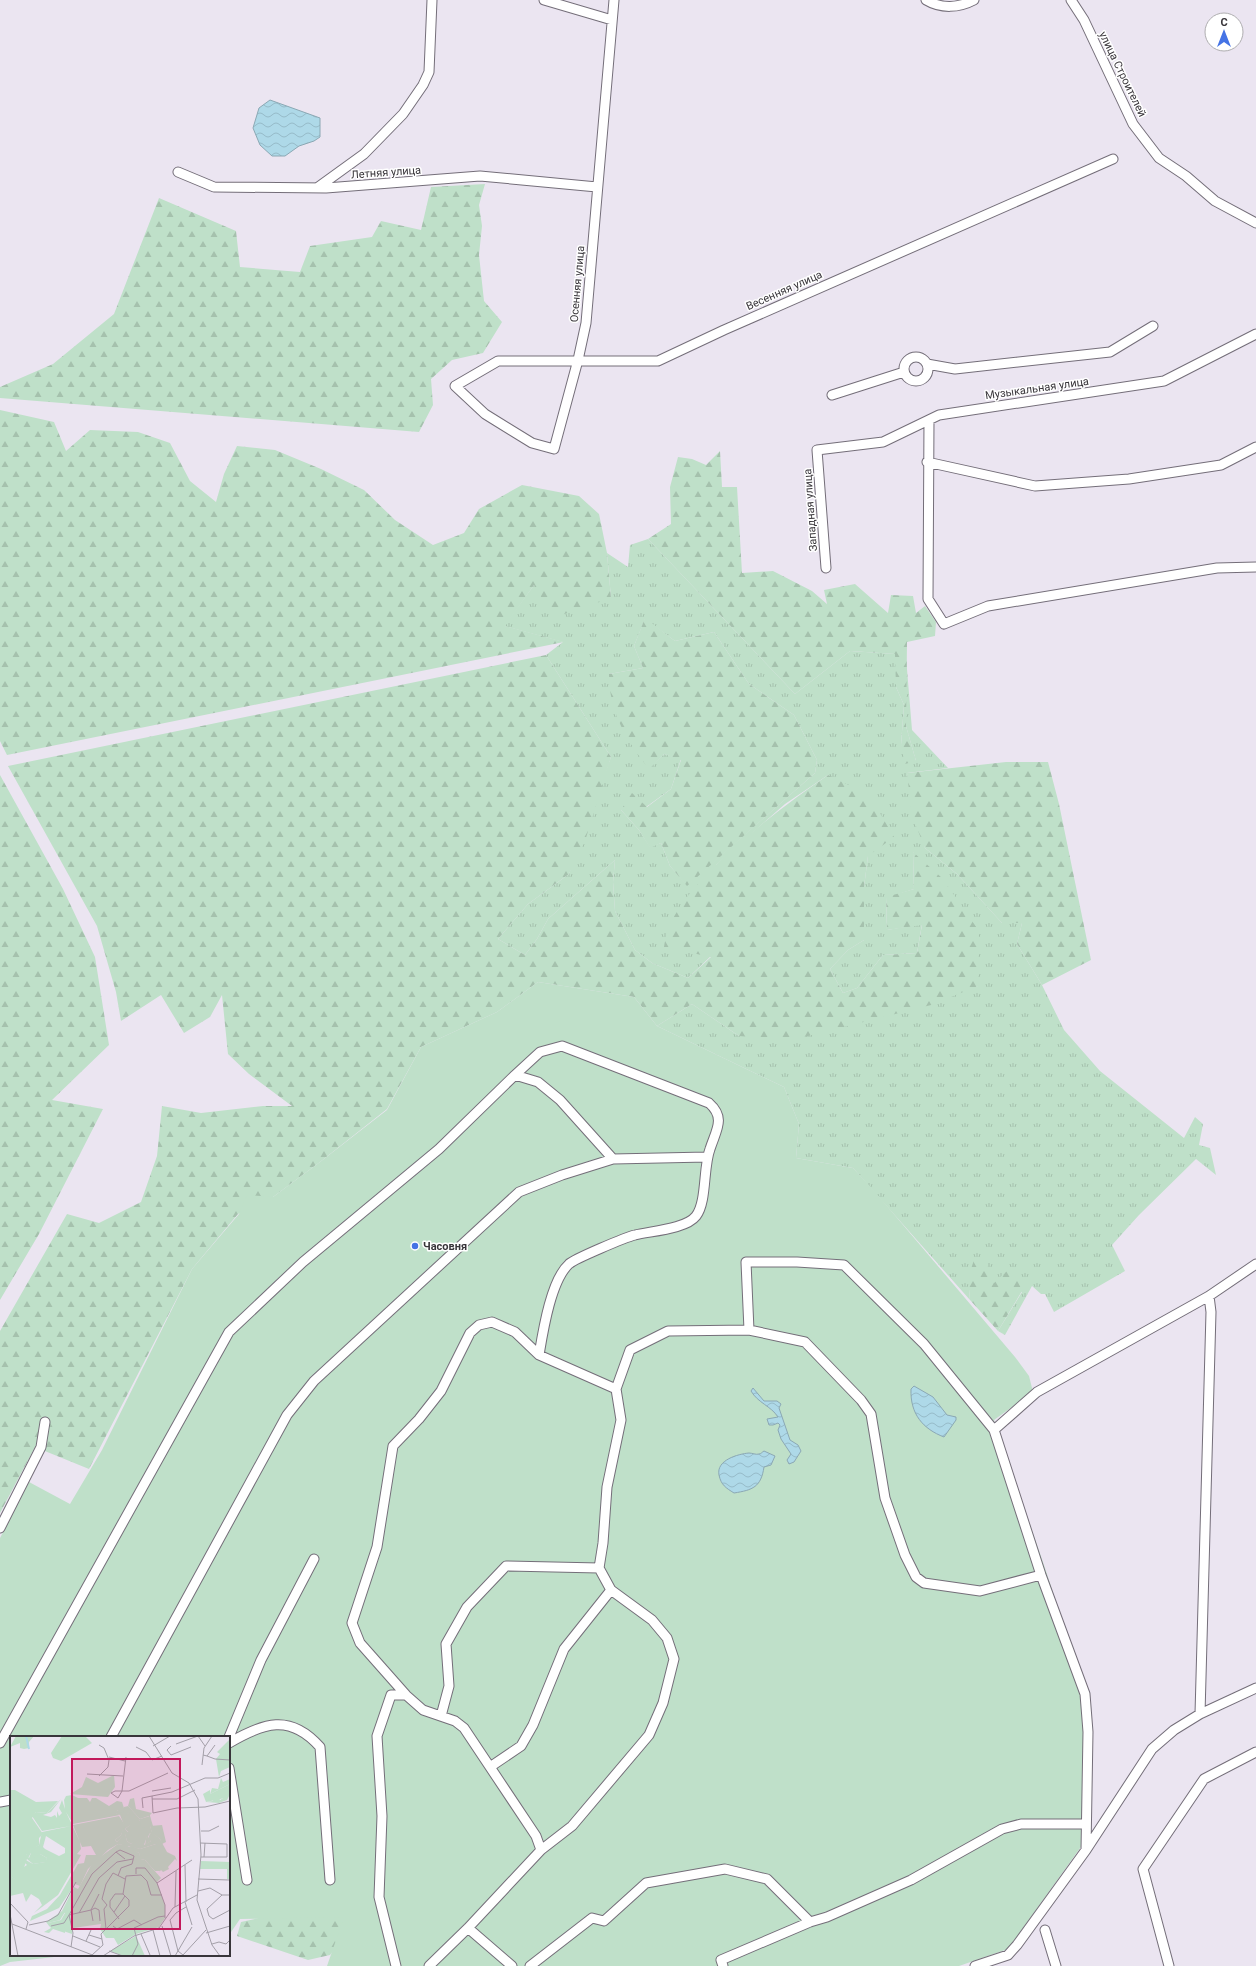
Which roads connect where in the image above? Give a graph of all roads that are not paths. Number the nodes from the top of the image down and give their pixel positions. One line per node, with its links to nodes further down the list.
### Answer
1 (432, 0): 11 (street)
2 (544, 0): 7 (street)
3 (614, 0): 7 (street, Осенняя улица)
4 (926, 0): 5 (street)
5 (974, 0)
6 (1070, 0): 12 (street, улица Строителей)
7 (612, 20): 10 (street, Осенняя улица)
8 (1113, 159): 15 (street, Весенняя улица)
9 (178, 172): 11 (street, Летняя улица)
10 (597, 187): 11 (street, Летняя улица); 15 (street, Осенняя улица)
11 (317, 188)
12 (1256, 223)
13 (1153, 326): 16 (street)
14 (1256, 334): 20 (street, Музыкальная улица)
15 (578, 360): 18 (street, Весенняя улица); 18 (street, Осенняя улица)
16 (927, 364): 17 (street); 17 (street)
17 (904, 372): 19 (street)
18 (455, 386)
19 (832, 395)
20 (929, 420): 22 (street, Музыкальная улица); 23 (street)
21 (1256, 446): 23 (street)
22 (817, 450): 25 (street, Западная улица)
23 (927, 462): 24 (street)
24 (1256, 567)
25 (826, 568)
26 (515, 1075): 27 (street); 28 (street); 48 (street)
27 (707, 1157): 28 (street); 32 (street)
28 (613, 1159): 45 (street)
29 (1256, 1264): 30 (street)
30 (1209, 1296): 35 (street); 43 (street)
31 (749, 1330): 33 (street); 35 (street); 39 (street)
32 (539, 1355): 33 (street); 42 (street)
33 (616, 1389): 38 (street)
34 (45, 1422): 36 (street)
35 (994, 1430): 39 (street)
36 (0, 1528)
37 (314, 1559): 46 (street)
38 (599, 1568): 40 (street); 44 (street)
39 (1041, 1575): 54 (street)
40 (611, 1590): 50 (street); 55 (street)
41 (1256, 1688): 43 (street)
42 (406, 1695): 44 (street); 62 (street)
43 (1200, 1714): 56 (street)
44 (441, 1716): 50 (street)
45 (112, 1736)
46 (229, 1736)
47 (230, 1742): 58 (street)
48 (0, 1743)
49 (1256, 1752): 69 (street)
50 (490, 1767): 55 (street)
51 (230, 1774): 57 (street)
52 (10, 1800): 53 (street)
53 (0, 1802)
54 (1086, 1824): 56 (street); 59 (street)
55 (541, 1850): 60 (street)
56 (1086, 1850): 67 (street)
57 (247, 1880)
58 (330, 1880)
59 (810, 1922): 65 (street); 66 (street)
60 (468, 1928): 63 (street); 64 (street)
61 (1045, 1930): 68 (street)
62 (396, 1966)
63 (429, 1966)
64 (512, 1966)
65 (530, 1966)
66 (723, 1966)
67 (975, 1966)
68 (1056, 1966)
69 (1169, 1966)

